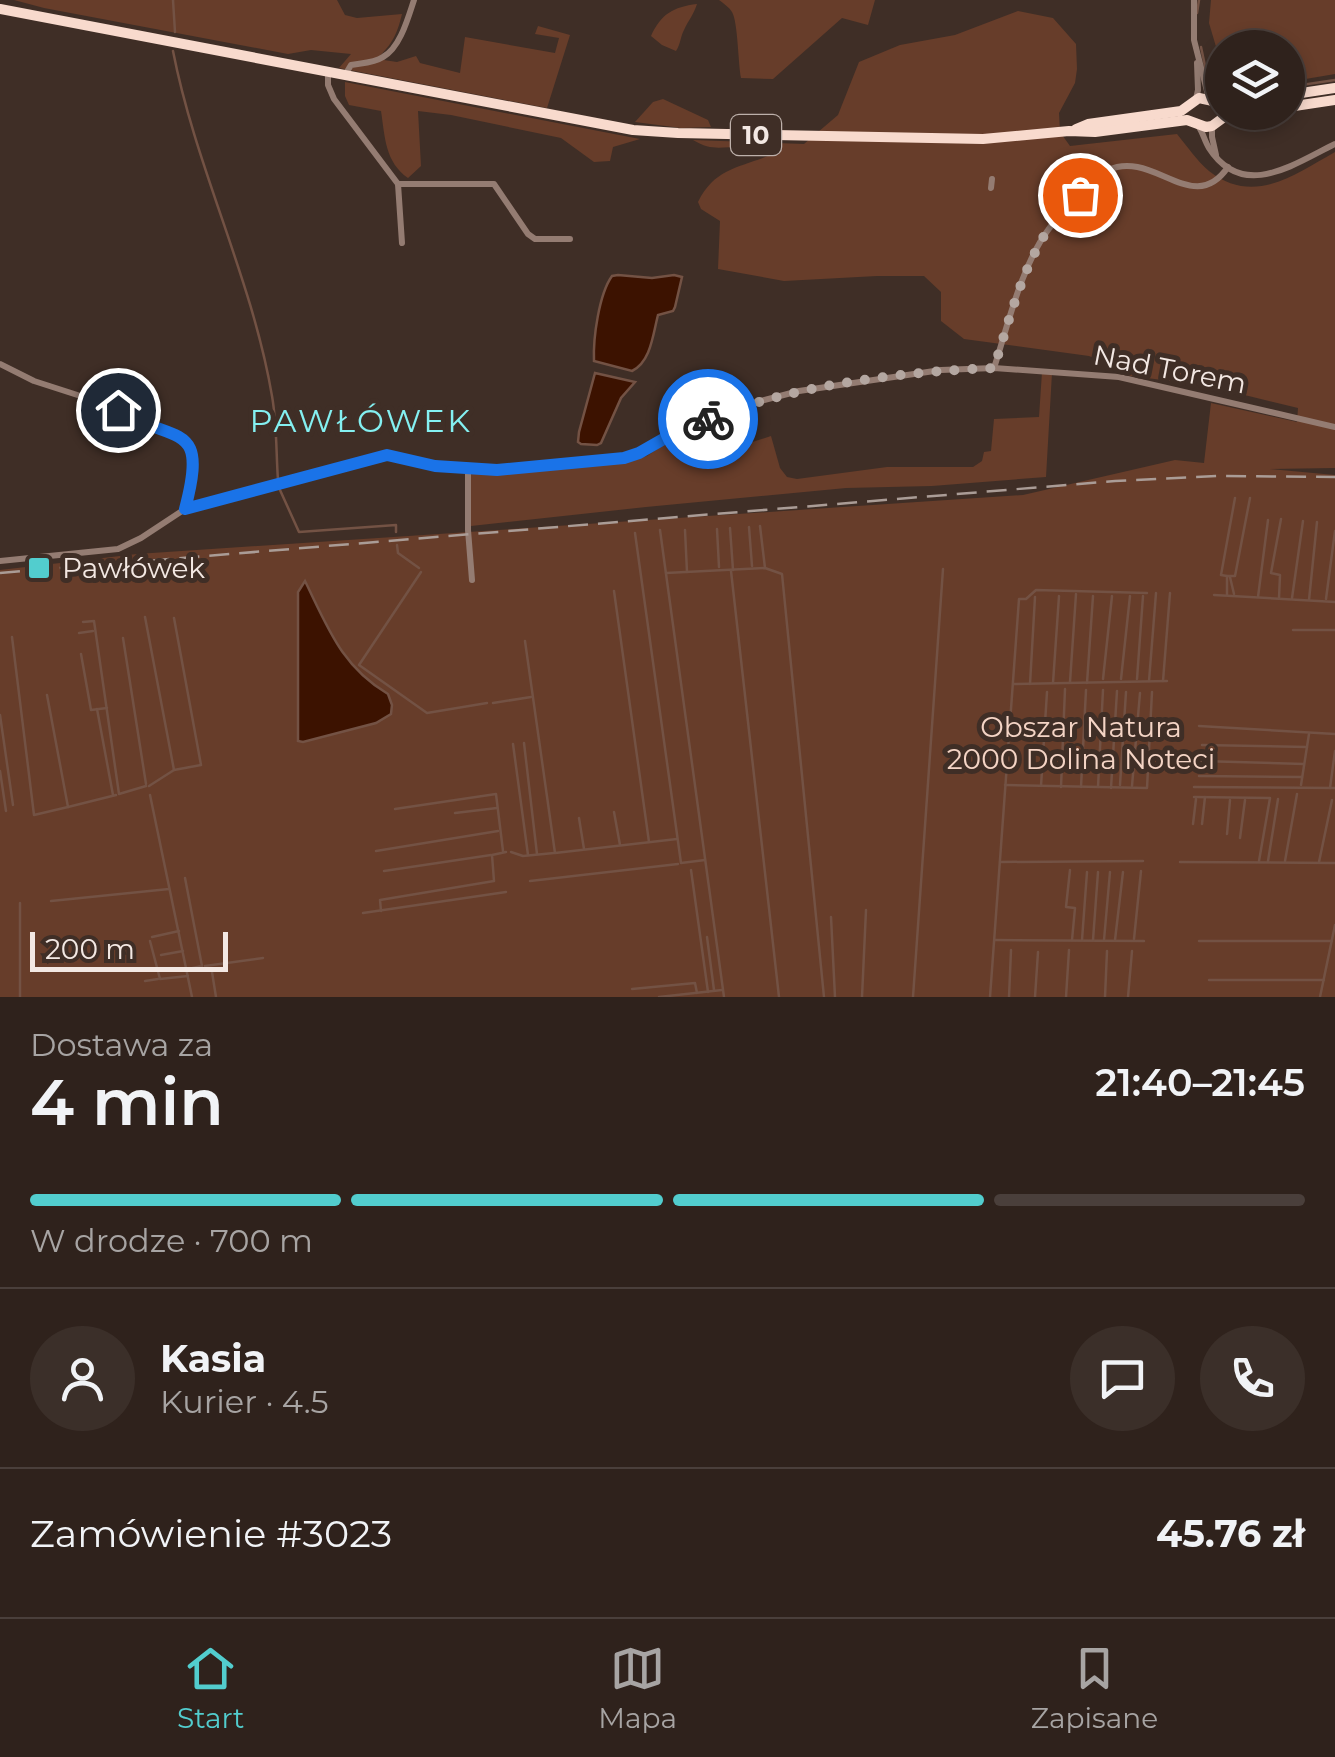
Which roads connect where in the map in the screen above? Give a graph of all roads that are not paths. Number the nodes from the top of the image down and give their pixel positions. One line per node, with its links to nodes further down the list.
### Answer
1 (414, 0): 6 (street)
2 (1194, 0): 4 (street)
3 (0, 9): 5 (highway, 10)
4 (1197, 57): 7 (street); 12 (street)
5 (328, 72): 6 (highway, 10); 21 (street)
6 (345, 75): 17 (highway, 10)
7 (1205, 77)
8 (1335, 88): 9 (highway)
9 (1305, 92)
10 (1335, 100): 13 (highway)
11 (1205, 102): 12 (highway, 10)
12 (1191, 103): 14 (highway); 17 (highway, 10)
13 (1305, 104)
14 (1196, 123): 15 (highway, 10); 17 (highway, 10); 19 (street)
15 (1205, 123)
16 (1214, 130): 19 (street)
17 (1069, 131)
18 (1335, 144): 20 (street)
19 (1216, 156): 20 (street)
20 (1228, 167): 25 (street)
21 (398, 184): 22 (street); 23 (street)
22 (570, 239)
23 (402, 244)
24 (0, 364): 28 (street)
25 (994, 368): 26 (street, Nad Torem); 27 (street, Nad Torem)
26 (1335, 427)
27 (468, 468): 28 (street, Nad Torem); 30 (street)
28 (185, 509): 29 (street, Nad Torem)
29 (0, 561)
30 (472, 580)

